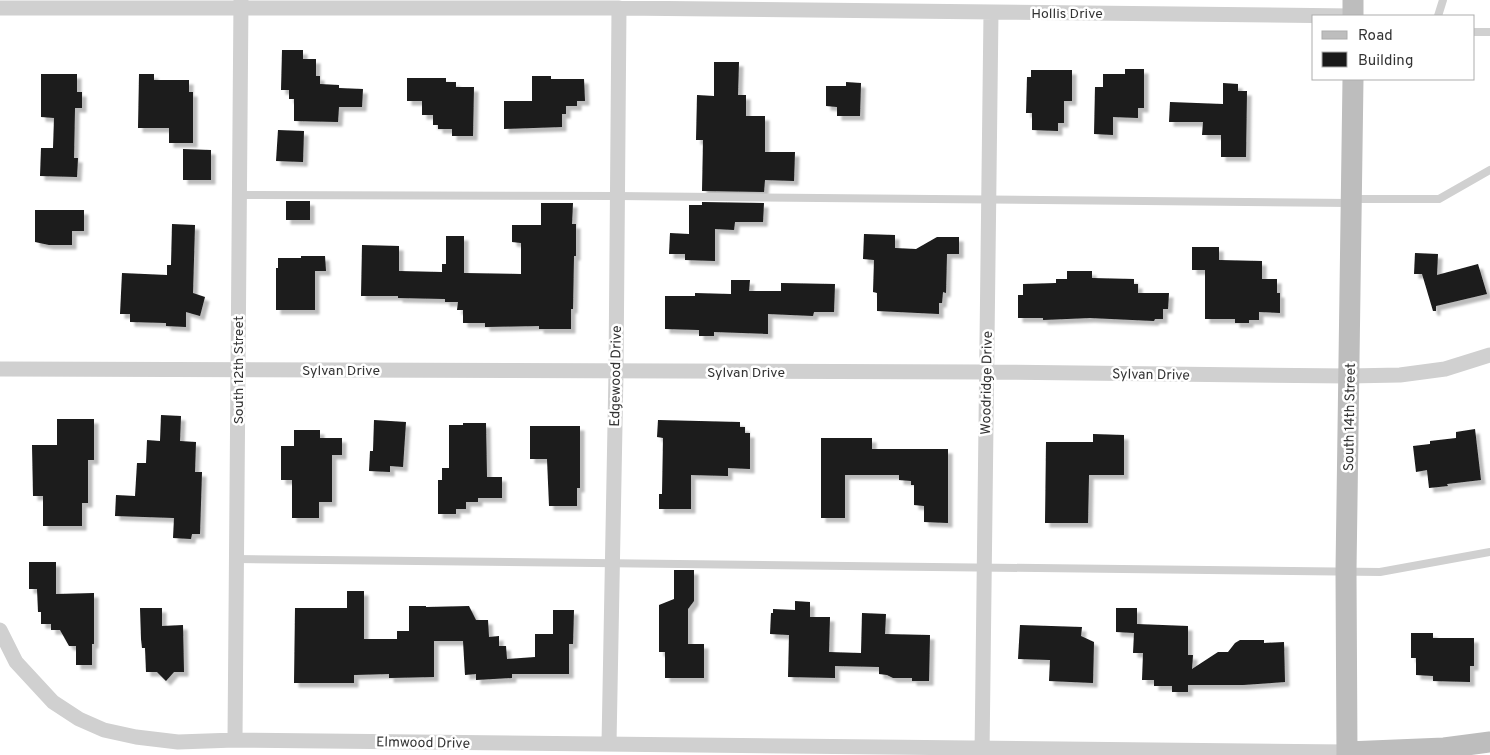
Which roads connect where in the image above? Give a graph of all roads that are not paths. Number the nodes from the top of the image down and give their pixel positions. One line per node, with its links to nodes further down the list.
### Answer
1 (1353, 0): 9 (main road)
2 (1443, 0): 10 (lane)
3 (240, 3): 4 (street, Hollis Drive); 7 (street, Hollis Drive); 16 (street, South 12th Street)
4 (399, 4): 5 (street, Hollis Drive)
5 (626, 5): 6 (street, Hollis Drive); 17 (street, Edgewood Drive)
6 (842, 6): 8 (street, Hollis Drive)
7 (0, 8)
8 (991, 12): 11 (street, Hollis Drive); 18 (street, Woodridge Drive)
9 (1353, 15)
10 (1438, 15)
11 (1312, 16)
12 (1475, 32): 13 (lane)
13 (1490, 32)
14 (1353, 80): 19 (main road, South 14th Street)
15 (1490, 170): 19 (lane)
16 (239, 195): 17 (lane); 22 (street, South 12th Street)
17 (617, 196): 18 (lane); 23 (street, Edgewood Drive)
18 (989, 201): 19 (lane); 24 (street, Woodridge Drive)
19 (1351, 201): 25 (main road, South 14th Street)
20 (1490, 355): 25 (street, Sylvan Drive)
21 (0, 369): 22 (street, Sylvan Drive)
22 (237, 370): 23 (street, Sylvan Drive); 27 (street, South 12th Street)
23 (616, 372): 24 (street, Sylvan Drive); 28 (street, Edgewood Drive)
24 (986, 372): 25 (street, Sylvan Drive); 29 (street, Woodridge Drive)
25 (1349, 376): 30 (main road, South 14th Street)
26 (1490, 552): 30 (lane)
27 (236, 559): 28 (lane); 32 (street, South 12th Street)
28 (612, 563): 29 (lane); 34 (street, Edgewood Drive)
29 (984, 569): 30 (lane); 35 (street, Woodridge Drive)
30 (1346, 572): 36 (main road, South 14th Street)
31 (0, 630): 32 (street, Elmwood Drive)
32 (235, 740): 34 (street, Elmwood Drive)
33 (1490, 742): 36 (main road, Elmwood Drive)
34 (609, 744): 35 (street, Elmwood Drive)
35 (982, 751): 36 (street, Elmwood Drive)
36 (1347, 754)

